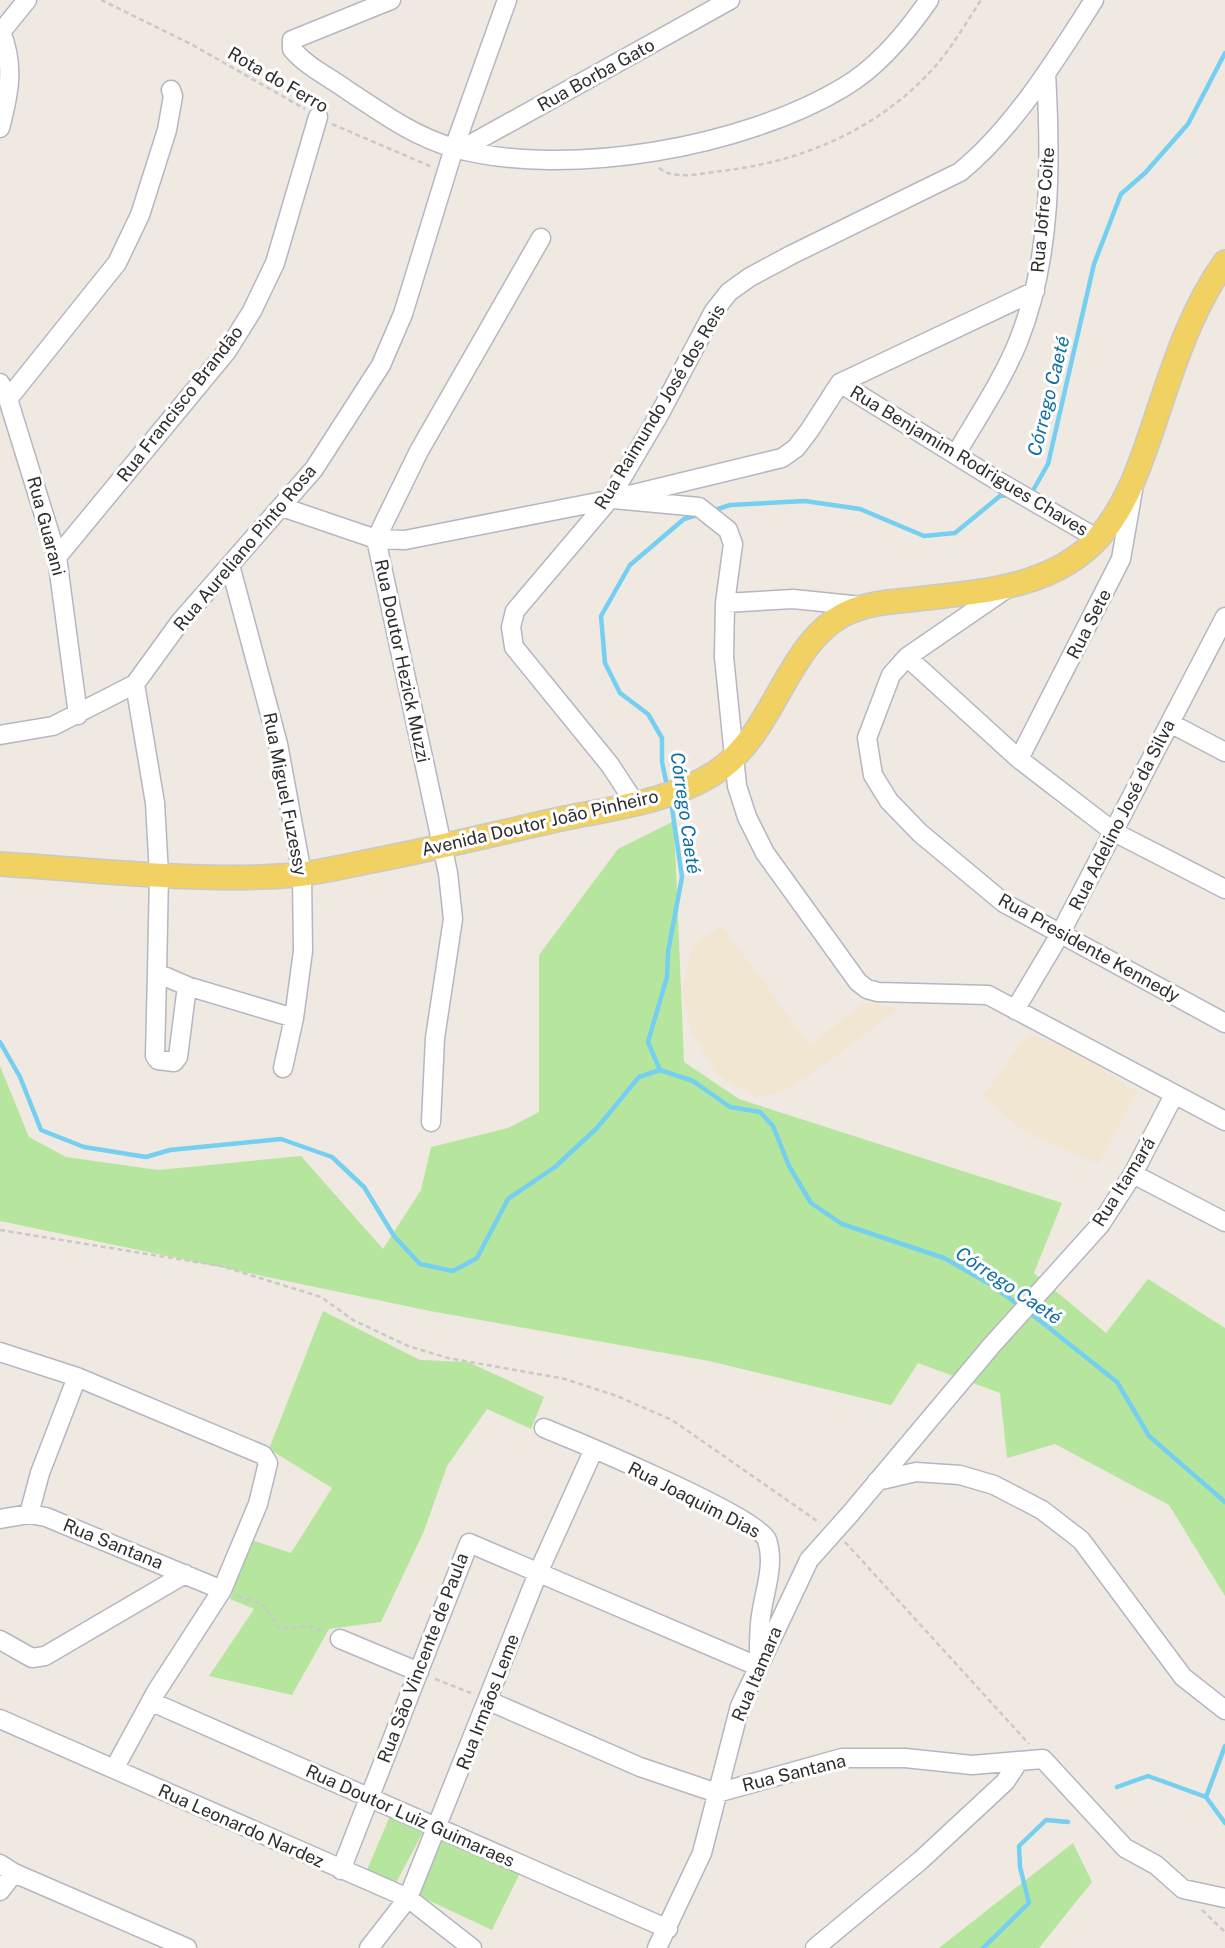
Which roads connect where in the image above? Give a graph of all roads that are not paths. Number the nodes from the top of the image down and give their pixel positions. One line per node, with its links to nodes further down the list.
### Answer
1 (27, 0): 7 (street)
2 (391, 0): 12 (street)
3 (507, 0): 12 (street, Rua Aureliano Pinto Rosa)
4 (730, 0): 12 (street, Rua Borba Gato)
5 (929, 0): 12 (street)
6 (1094, 0): 8 (street, Rua Raimundo José dos Reis)
7 (1, 32): 11 (street)
8 (1046, 73): 15 (street, Rua Jofre Coite); 20 (street, Rua Raimundo José dos Reis)
9 (171, 90): 17 (street)
10 (318, 117): 24 (street, Rua Francisco Brandão)
11 (0, 128)
12 (458, 148): 21 (street, Rua Aureliano Pinto Rosa)
13 (541, 238): 22 (street, Rua Doutor Hezick Muzzi)
14 (1225, 262): 19 (main road, Avenida Doutor João Pinheiro)
15 (1035, 291): 16 (street); 18 (street, Rua Jofre Coite)
16 (840, 383): 18 (street, Rua Benjamim Rodrigues Chaves); 20 (street)
17 (4, 391): 24 (street, Rua Guarani)
18 (956, 454): 23 (street, Rua Benjamim Rodrigues Chaves)
19 (1134, 481): 23 (main road, Avenida Doutor João Pinheiro); 37 (street, Rua Sete)
20 (611, 499): 22 (street); 27 (street); 38 (street, Rua Raimundo José dos Reis)
21 (282, 507): 22 (street); 25 (street, Rua Aureliano Pinto Rosa)
22 (376, 539): 40 (street, Rua Doutor Hezick Muzzi)
23 (1098, 539): 26 (main road, Avenida Doutor João Pinheiro)
24 (57, 556): 32 (street, Rua Guarani)
25 (230, 565): 31 (street, Rua Aureliano Pinto Rosa); 43 (street, Rua Miguel Fuzessy)
26 (1008, 588): 28 (main road, Avenida Doutor João Pinheiro); 30 (street, Rua Presidente Kennedy)
27 (725, 603): 28 (street); 36 (street)
28 (862, 606): 36 (main road, Avenida Doutor João Pinheiro)
29 (1225, 617): 33 (street, Rua Adelino José da Silva)
30 (907, 657): 37 (street); 45 (street, Rua Presidente Kennedy)
31 (135, 684): 32 (street, Rua Aureliano Pinto Rosa); 42 (street)
32 (78, 715): 34 (street, Rua Aureliano Pinto Rosa)
33 (1170, 723): 35 (street); 39 (street, Rua Adelino José da Silva)
34 (0, 735)
35 (1225, 752)
36 (735, 758): 38 (main road, Avenida Doutor João Pinheiro); 49 (street)
37 (1019, 759): 39 (street)
38 (638, 802): 40 (main road, Avenida Doutor João Pinheiro)
39 (1114, 832): 44 (street); 45 (street, Rua Adelino José da Silva)
40 (443, 847): 43 (main road, Avenida Doutor João Pinheiro); 55 (street, Rua Doutor Hezick Muzzi)
41 (0, 864): 42 (main road, Avenida Doutor João Pinheiro)
42 (159, 874): 43 (main road, Avenida Doutor João Pinheiro); 46 (street)
43 (302, 874): 50 (street, Rua Miguel Fuzessy)
44 (1225, 889)
45 (1059, 936): 49 (street, Rua Adelino José da Silva); 51 (street, Rua Presidente Kennedy)
46 (157, 972): 47 (street); 48 (street)
47 (186, 995): 48 (street); 48 (street); 50 (street)
48 (156, 998)
49 (1015, 1010): 53 (street)
50 (294, 1018): 52 (street, Rua Miguel Fuzessy)
51 (1225, 1023)
52 (283, 1068)
53 (1174, 1095): 54 (street); 56 (street, Rua Itamará)
54 (1225, 1121)
55 (431, 1122)
56 (1133, 1174): 57 (street); 62 (street, Rua Itamará)
57 (1225, 1222)
58 (0, 1352): 59 (street)
59 (77, 1377): 63 (street); 67 (street)
60 (544, 1428): 61 (street, Rua Joaquim Dias)
61 (594, 1449): 65 (street, Rua Irmãos Leme); 70 (street, Rua Joaquim Dias)
62 (877, 1481): 70 (street, Rua Itamara, bridge); 74 (street)
63 (29, 1514): 64 (street, Rua Santana); 66 (street, Rua Santana)
64 (0, 1519)
65 (538, 1573): 70 (street, Rua São Vincente de Paula); 71 (street, Rua São Vincente de Paula); 72 (street, Rua Irmãos Leme)
66 (184, 1574): 67 (street, Rua Santana); 69 (street)
67 (222, 1590): 73 (street)
68 (340, 1639): 71 (street)
69 (0, 1640)
70 (757, 1665): 78 (street, Rua Itamara)
71 (419, 1672): 79 (street, Rua São Vincente de Paula)
72 (489, 1701): 78 (street); 80 (street, Rua Irmãos Leme)
73 (152, 1702): 77 (street); 79 (street, Rua Doutor Luiz Guimaraes)
74 (1222, 1708)
75 (0, 1719): 77 (street, Rua Leonardo Nardez)
76 (1019, 1761): 78 (street, Rua Santana); 85 (street, Rua Santana); 91 (street)
77 (114, 1769): 82 (street, Rua Leonardo Nardez)
78 (717, 1793): 86 (street, Rua Itamara)
79 (369, 1797): 80 (street, Rua Doutor Luiz Guimaraes); 82 (street, Rua São Vincente de Paula)
80 (438, 1828): 84 (street, Rua Irmãos Leme); 86 (street, Rua Doutor Luiz Guimaraes)
81 (7, 1868): 83 (street); 87 (street)
82 (341, 1870): 84 (street, Rua Leonardo Nardez)
83 (0, 1891)
84 (408, 1898): 88 (street, Rua Irmãos Leme); 89 (street, Rua Leonardo Nardez)
85 (1225, 1898)
86 (668, 1929): 90 (street, Rua Itamara)
87 (187, 1948)
88 (369, 1948)
89 (472, 1948)
90 (657, 1948)
91 (815, 1948)

